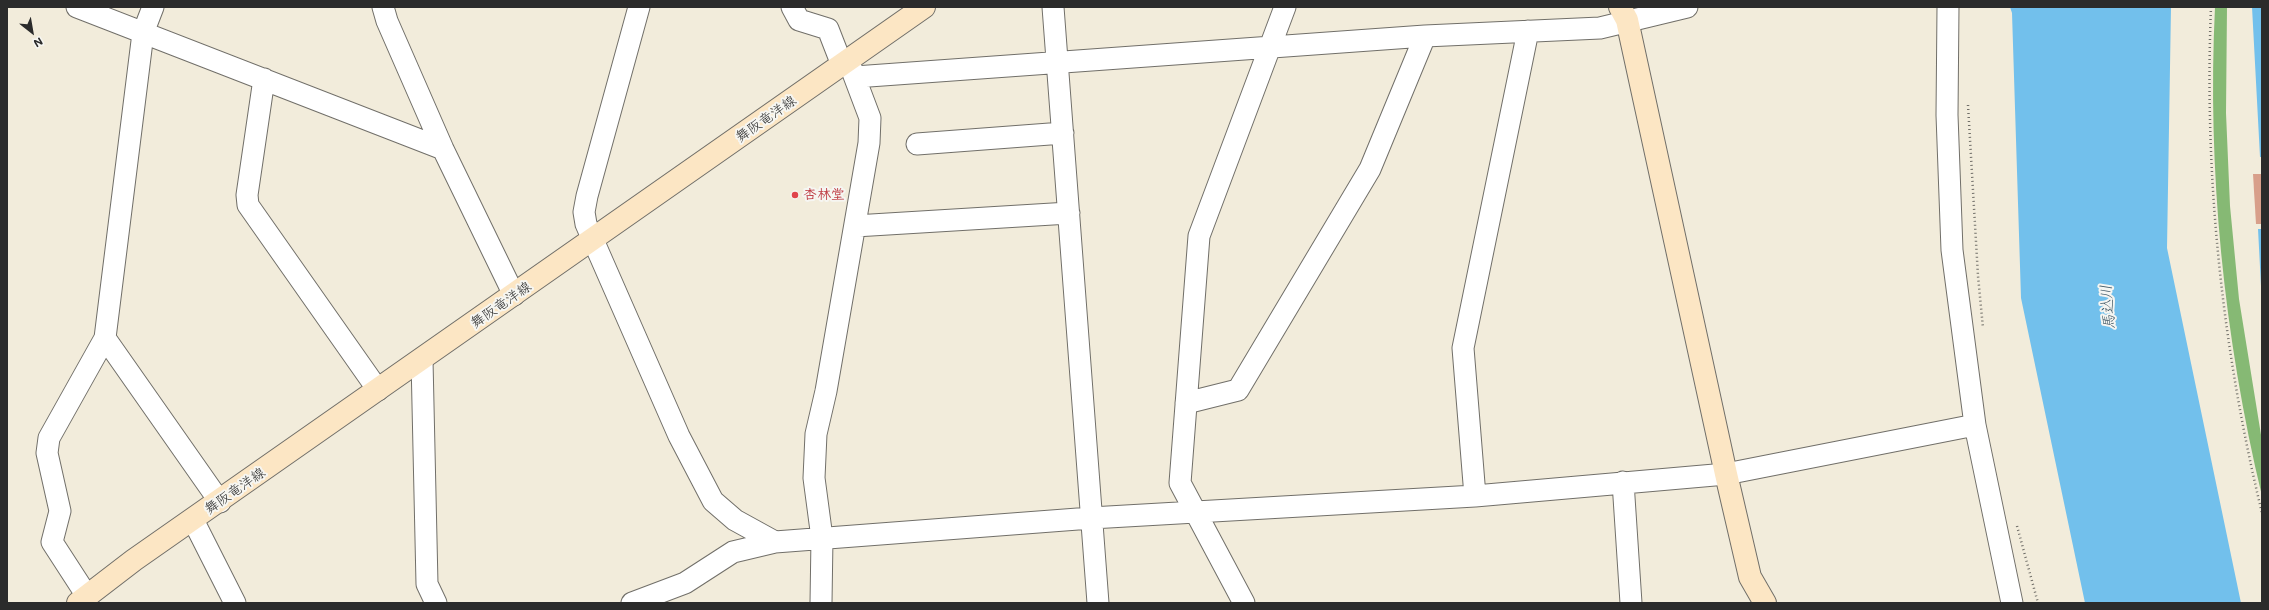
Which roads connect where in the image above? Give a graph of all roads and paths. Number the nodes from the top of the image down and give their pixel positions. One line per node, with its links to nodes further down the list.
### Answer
1 (77, 7): 14 (street)
2 (153, 7): 14 (street)
3 (384, 7): 23 (street)
4 (639, 7): 26 (street)
5 (792, 7): 18 (street)
6 (924, 7): 18 (main road, 舞阪竜洋線)
7 (1053, 7): 17 (street)
8 (1285, 7): 16 (street)
9 (1687, 7): 12 (street)
10 (1948, 7): 33 (street)
11 (2211, 7): 39 (path)
12 (1624, 14): 13 (street); 34 (main road)
13 (1528, 31): 15 (street); 36 (street)
14 (143, 32): 19 (street); 29 (street)
15 (1425, 36): 16 (street); 32 (street)
16 (1270, 48): 17 (street); 32 (street)
17 (1058, 63): 18 (street); 21 (street)
18 (848, 68): 25 (street); 26 (main road, 舞阪竜洋線)
19 (264, 79): 23 (street); 31 (street)
20 (1968, 99): 28 (path)
21 (1063, 133): 22 (street); 24 (street)
22 (917, 144)
23 (443, 149): 27 (street)
24 (1069, 213): 25 (street); 40 (street)
25 (855, 226): 43 (street)
26 (594, 240): 27 (main road, 舞阪竜洋線); 44 (street)
27 (514, 295): 30 (main road, 舞阪竜洋線)
28 (1984, 329)
29 (105, 338): 37 (street); 45 (street)
30 (422, 360): 31 (main road, 舞阪竜洋線); 47 (street)
31 (378, 390): 37 (main road, 舞阪竜洋線)
32 (1186, 402): 38 (street)
33 (1975, 425): 34 (street); 54 (street)
34 (1726, 474): 35 (street); 53 (main road)
35 (1622, 482): 36 (street); 52 (street)
36 (1476, 496): 38 (street)
37 (220, 502): 41 (main road, 舞阪竜洋線)
38 (1197, 512): 40 (street); 51 (street)
39 (2262, 513)
40 (1091, 518): 43 (street); 50 (street)
41 (193, 520): 45 (main road, 舞阪竜洋線); 46 (street)
42 (2017, 524): 55 (path)
43 (822, 538): 44 (street); 49 (street)
44 (775, 542): 48 (street)
45 (82, 600)
46 (235, 603)
47 (436, 603)
48 (632, 603)
49 (821, 603)
50 (1098, 603)
51 (1244, 603)
52 (1631, 603)
53 (1764, 603)
54 (2012, 603)
55 (2038, 603)

